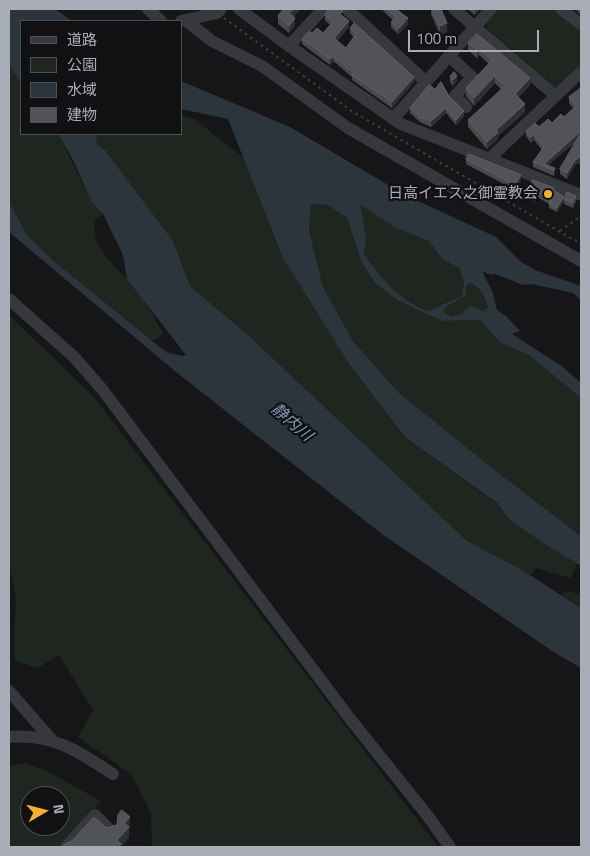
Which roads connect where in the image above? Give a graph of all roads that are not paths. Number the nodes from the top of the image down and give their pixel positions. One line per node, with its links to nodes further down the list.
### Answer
1 (148, 9): 9 (street)
2 (221, 9): 10 (street)
3 (239, 9): 14 (street)
4 (323, 9): 14 (street)
5 (347, 9): 17 (street)
6 (454, 9): 13 (street)
7 (491, 9): 13 (street)
8 (561, 9): 12 (street)
9 (160, 20)
10 (182, 21)
11 (182, 22): 23 (street)
12 (581, 24)
13 (475, 27): 15 (street); 18 (street)
14 (289, 46): 20 (street)
15 (449, 56): 17 (street); 19 (street)
16 (581, 72): 18 (street)
17 (426, 82): 20 (street)
18 (556, 96): 21 (street)
19 (466, 107)
20 (393, 119): 21 (street)
21 (490, 158): 22 (street)
22 (581, 195)
23 (581, 261)
24 (9, 299): 31 (street)
25 (9, 691): 27 (street)
26 (9, 737): 27 (street)
27 (51, 739): 28 (street)
28 (113, 774)
29 (112, 830): 30 (street)
30 (66, 847)
31 (450, 847)

